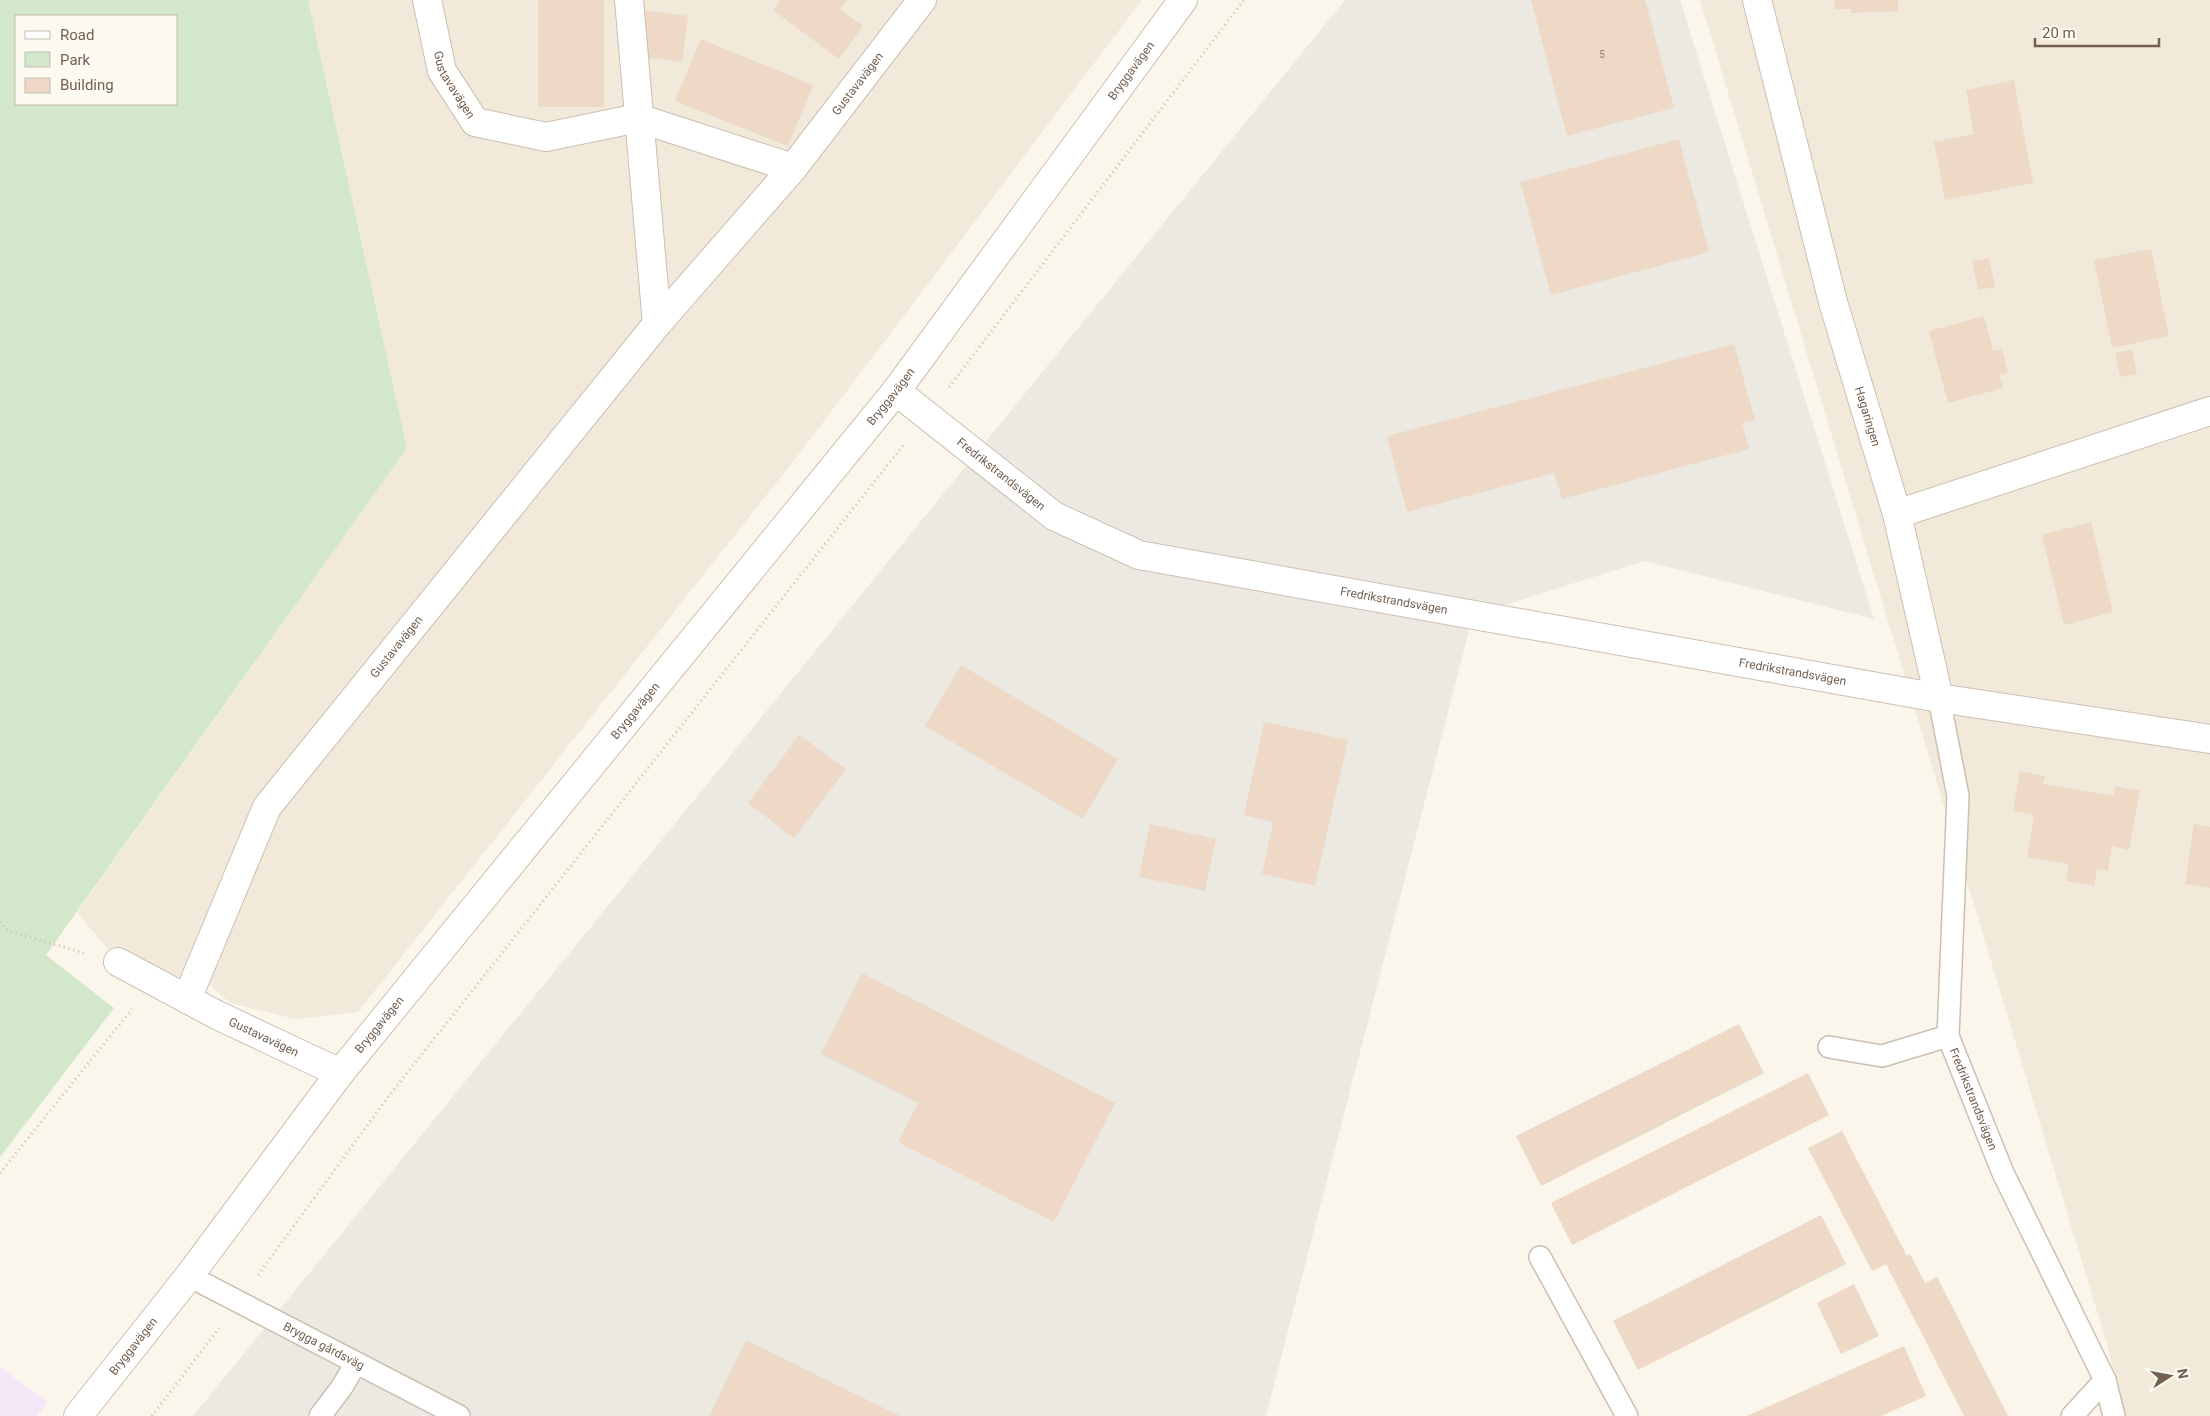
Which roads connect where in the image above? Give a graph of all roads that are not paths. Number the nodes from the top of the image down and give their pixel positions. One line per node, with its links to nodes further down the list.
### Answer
1 (427, 0): 6 (street, Gustavavägen)
2 (629, 0): 6 (street)
3 (922, 0): 7 (street, Gustavavägen)
4 (1183, 0): 9 (street, Bryggavägen)
5 (1756, 0): 11 (street, Hagaringen)
6 (638, 118): 7 (street); 8 (street)
7 (793, 168): 8 (street, Gustavavägen)
8 (657, 324): 15 (street, Gustavavägen)
9 (896, 391): 12 (street, Fredrikstrandsvägen); 18 (street, Bryggavägen)
10 (2210, 411): 11 (street)
11 (1897, 514): 12 (street, Hagaringen)
12 (1939, 698): 13 (street, Fredrikstrandsvägen); 16 (lane, Fredrikstrandsvägen)
13 (2210, 739)
14 (118, 962): 15 (street, Gustavavägen)
15 (187, 999): 18 (street, Gustavavägen)
16 (1948, 1036): 17 (lane); 22 (lane, Fredrikstrandsvägen)
17 (1829, 1047)
18 (340, 1073): 20 (street, Bryggavägen)
19 (1540, 1258): 26 (lane)
20 (189, 1276): 21 (lane, Brygga gårdsväg); 23 (street, Bryggavägen)
21 (356, 1364): 24 (lane); 25 (lane, Brygga gårdsväg)
22 (2105, 1380): 27 (lane); 28 (lane, Fredrikstrandsvägen)
23 (78, 1416)
24 (320, 1416)
25 (459, 1416)
26 (1627, 1416)
27 (2072, 1416)
28 (2114, 1416)

